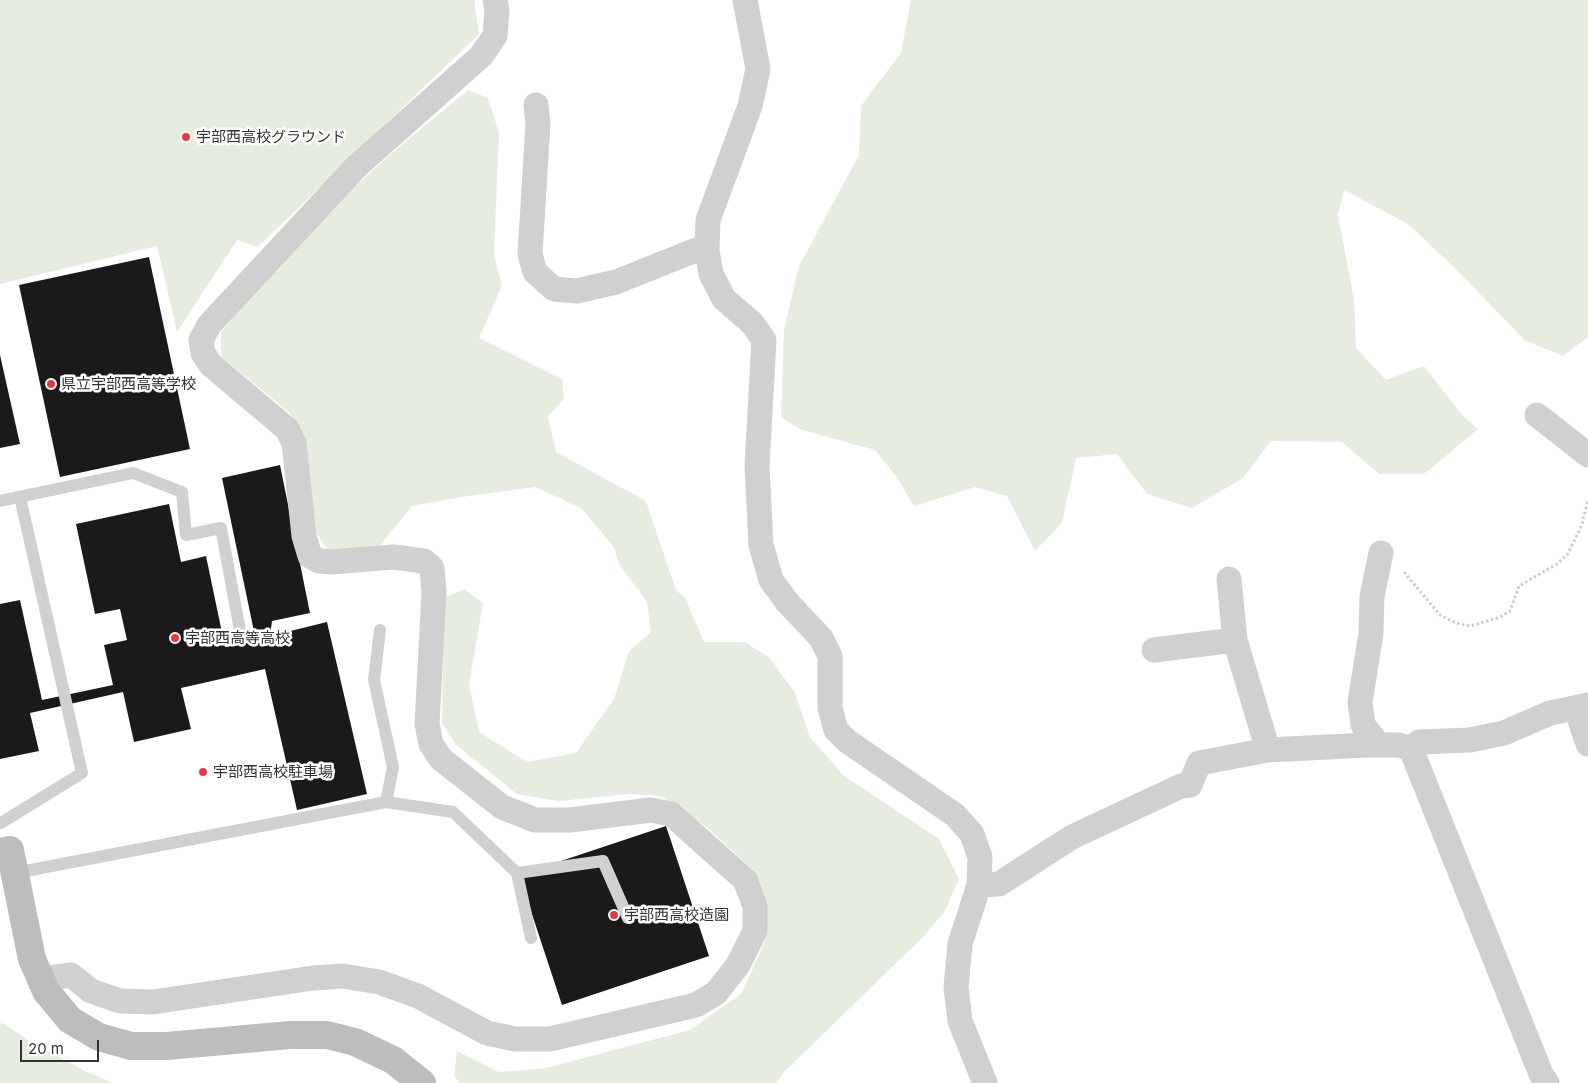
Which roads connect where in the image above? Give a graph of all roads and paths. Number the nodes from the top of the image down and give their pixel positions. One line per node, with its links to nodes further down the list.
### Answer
1 (496, 0): 27 (street)
2 (745, 0): 4 (street)
3 (536, 105): 4 (street)
4 (707, 250): 24 (street)
5 (1537, 415): 6 (street)
6 (1588, 455)
7 (20, 497): 9 (lane); 13 (lane); 22 (lane)
8 (1588, 499): 10 (path)
9 (0, 501)
10 (1381, 553): 18 (street)
11 (1229, 579): 14 (street)
12 (380, 630): 21 (lane)
13 (242, 636)
14 (1235, 640): 15 (street); 20 (street)
15 (1154, 650)
16 (1582, 707): 17 (street); 19 (street)
17 (1588, 744)
18 (1379, 745): 19 (street); 20 (street)
19 (1411, 749): 30 (street)
20 (1268, 750): 24 (street)
21 (386, 802): 22 (lane); 23 (lane)
22 (5, 842): 27 (street)
23 (517, 873): 25 (lane); 26 (lane)
24 (979, 885): 29 (street)
25 (628, 918)
26 (531, 938)
27 (41, 979): 28 (street)
28 (422, 1083)
29 (985, 1083)
30 (1547, 1083)

